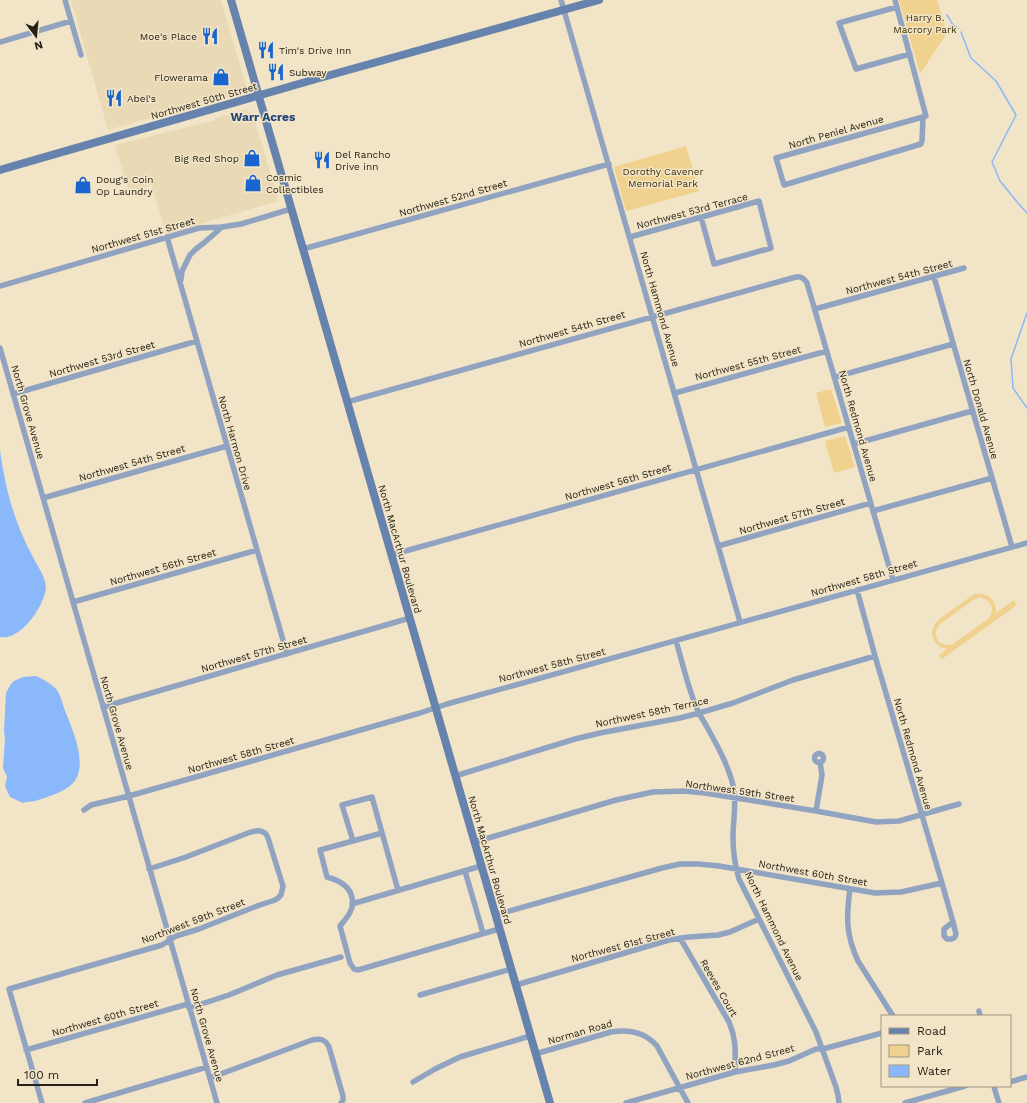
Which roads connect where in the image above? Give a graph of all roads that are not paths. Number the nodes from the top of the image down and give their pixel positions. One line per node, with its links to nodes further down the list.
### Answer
1 (65, 0): 8 (street)
2 (231, 0): 12 (main road, North MacArthur Boulevard)
3 (561, 0): 7 (street, North Hammond Avenue)
4 (599, 0): 7 (main road, Northwest 50th Street)
5 (895, 0): 6 (street)
6 (897, 7): 11 (street); 11 (street)
7 (564, 10): 12 (main road, Northwest 50th Street); 14 (street, North Hammond Avenue)
8 (71, 21): 9 (street); 10 (street)
9 (0, 42)
10 (81, 54)
11 (910, 54): 13 (street)
12 (258, 96): 15 (main road, Northwest 50th Street); 16 (main road, North MacArthur Boulevard)
13 (923, 117): 13 (street, North Peniel Avenue)
14 (609, 164): 20 (street, North Hammond Avenue); 21 (street, Northwest 52nd Street)
15 (0, 170)
16 (291, 209): 18 (street, Northwest 51st Street); 21 (main road, North MacArthur Boulevard)
17 (701, 217): 17 (street, Northwest 53rd Terrace); 20 (street, Northwest 53rd Terrace)
18 (222, 227): 19 (street, Northwest 51st Street); 25 (street)
19 (167, 237): 25 (street, North Harmon Drive); 26 (street, Northwest 51st Street)
20 (630, 237): 28 (street, North Hammond Avenue)
21 (303, 249): 36 (main road, North MacArthur Boulevard)
22 (964, 268): 23 (street, Northwest 54th Street)
23 (934, 277): 27 (street, Northwest 54th Street); 30 (street, North Donald Avenue)
24 (803, 278): 27 (street, North Redmond Avenue); 28 (street, Northwest 54th Street)
25 (180, 284): 29 (street, North Harmon Drive)
26 (0, 286)
27 (815, 309): 32 (street, North Redmond Avenue)
28 (652, 316): 34 (street, North Hammond Avenue); 36 (street, Northwest 54th Street)
29 (197, 341): 35 (street, Northwest 53rd Street); 40 (street, North Harmon Drive)
30 (953, 344): 33 (street); 37 (street, North Donald Avenue)
31 (0, 348): 35 (street, North Grove Avenue)
32 (827, 351): 33 (street, North Redmond Avenue); 34 (street, Northwest 55th Street)
33 (835, 377): 38 (street, North Redmond Avenue)
34 (674, 393): 41 (street, North Hammond Avenue)
35 (13, 394): 43 (street, North Grove Avenue)
36 (347, 402): 50 (main road, North MacArthur Boulevard)
37 (972, 411): 39 (street); 42 (street, North Donald Avenue)
38 (849, 427): 39 (street, North Redmond Avenue); 41 (street, Northwest 56th Street)
39 (854, 444): 44 (street, North Redmond Avenue)
40 (227, 446): 43 (street, Northwest 54th Street); 49 (street, North Harmon Drive)
41 (696, 469): 47 (street, North Hammond Avenue); 50 (street, Northwest 56th Street)
42 (992, 478): 45 (street); 48 (street, North Donald Avenue)
43 (43, 498): 53 (street, North Grove Avenue)
44 (871, 504): 45 (street, North Redmond Avenue); 47 (street, Northwest 57th Street)
45 (873, 511): 51 (street, North Redmond Avenue)
46 (1027, 543): 48 (street, Northwest 58th Street)
47 (718, 546): 55 (street, North Hammond Avenue)
48 (1012, 547): 51 (street, Northwest 58th Street)
49 (257, 550): 53 (street, Northwest 56th Street); 57 (street, North Harmon Drive)
50 (391, 555): 54 (main road, North MacArthur Boulevard)
51 (892, 580): 52 (street, Northwest 58th Street)
52 (857, 590): 55 (street, Northwest 58th Street); 58 (street, North Redmond Avenue)
53 (73, 602): 59 (street, North Grove Avenue)
54 (410, 618): 57 (street, Northwest 57th Street); 60 (main road, North MacArthur Boulevard)
55 (740, 622): 56 (street, Northwest 58th Street)
56 (676, 641): 60 (street, Northwest 58th Street); 61 (street, North Hammond Avenue)
57 (287, 654): 59 (street, Northwest 57th Street)
58 (875, 656): 61 (street, Northwest 58th Terrace); 69 (street, North Redmond Avenue)
59 (103, 707): 64 (street, North Grove Avenue)
60 (436, 708): 63 (main road, North MacArthur Boulevard); 64 (street, Northwest 58th Street)
61 (699, 713): 63 (street, Northwest 58th Terrace); 65 (street, North Hammond Avenue)
62 (820, 762): 68 (street)
63 (455, 776): 72 (main road, North MacArthur Boulevard)
64 (129, 796): 67 (street, Northwest 58th Street); 74 (street, North Grove Avenue)
65 (735, 797): 68 (street, Northwest 59th Street); 72 (street, Northwest 59th Street); 75 (street, North Hammond Avenue)
66 (958, 804): 69 (street, Northwest 59th Street)
67 (84, 810)
68 (816, 811): 69 (street, Northwest 59th Street)
69 (922, 815): 77 (street, North Redmond Avenue)
70 (382, 833): 71 (street); 71 (street); 79 (street)
71 (353, 841): 80 (street)
72 (475, 842): 73 (main road, North MacArthur Boulevard)
73 (481, 866): 76 (street); 81 (main road, North MacArthur Boulevard)
74 (149, 869): 87 (street, North Grove Avenue); 87 (street, Northwest 59th Street)
75 (736, 869): 78 (street, Northwest 60th Street); 81 (street, Northwest 60th Street); 82 (street, North Hammond Avenue)
76 (464, 871): 79 (street); 85 (street)
77 (942, 883): 78 (street, Northwest 60th Street); 83 (street, North Redmond Avenue)
78 (850, 889): 93 (street)
79 (398, 890): 80 (street)
80 (352, 904): 85 (street)
81 (495, 915): 84 (main road, North MacArthur Boulevard)
82 (759, 919): 86 (street, Northwest 61st Street); 96 (street, North Hammond Avenue)
83 (953, 922)
84 (499, 929): 85 (street); 89 (main road, North MacArthur Boulevard)
85 (482, 934)
86 (680, 938): 90 (street, Northwest 61st Street); 100 (street, Reeves Court)
87 (170, 940): 92 (street, North Grove Avenue); 97 (street, Northwest 59th Street)
88 (341, 956): 92 (street, Northwest 60th Street)
89 (511, 969): 90 (main road, North MacArthur Boulevard); 91 (street)
90 (516, 985): 95 (main road, North MacArthur Boulevard)
91 (420, 995)
92 (189, 1006): 97 (street, Northwest 60th Street); 99 (street, North Grove Avenue)
93 (892, 1015)
94 (881, 1033): 96 (street, Northwest 62nd Street)
95 (530, 1036): 98 (main road, North MacArthur Boulevard); 103 (street)
96 (823, 1049): 100 (street, Northwest 62nd Street); 115 (street, North Hammond Avenue)
97 (26, 1050): 108 (street)
98 (535, 1054): 105 (street, Norman Road); 112 (main road, North MacArthur Boulevard)
99 (207, 1067): 102 (street, North Grove Avenue); 109 (street)
100 (734, 1072): 105 (street, Northwest 62nd Street)
101 (1027, 1077): 104 (street)
102 (210, 1078): 110 (street, North Grove Avenue); 111 (street)
103 (413, 1082)
104 (1011, 1082)
105 (680, 1087): 113 (street, Northwest 62nd Street); 114 (street, Norman Road)
106 (961, 1087): 116 (street)
107 (995, 1087): 117 (street)
108 (42, 1103)
109 (85, 1103)
110 (217, 1103)
111 (341, 1103)
112 (550, 1103)
113 (626, 1103)
114 (688, 1103)
115 (839, 1103)
116 (905, 1103)
117 (999, 1103)

